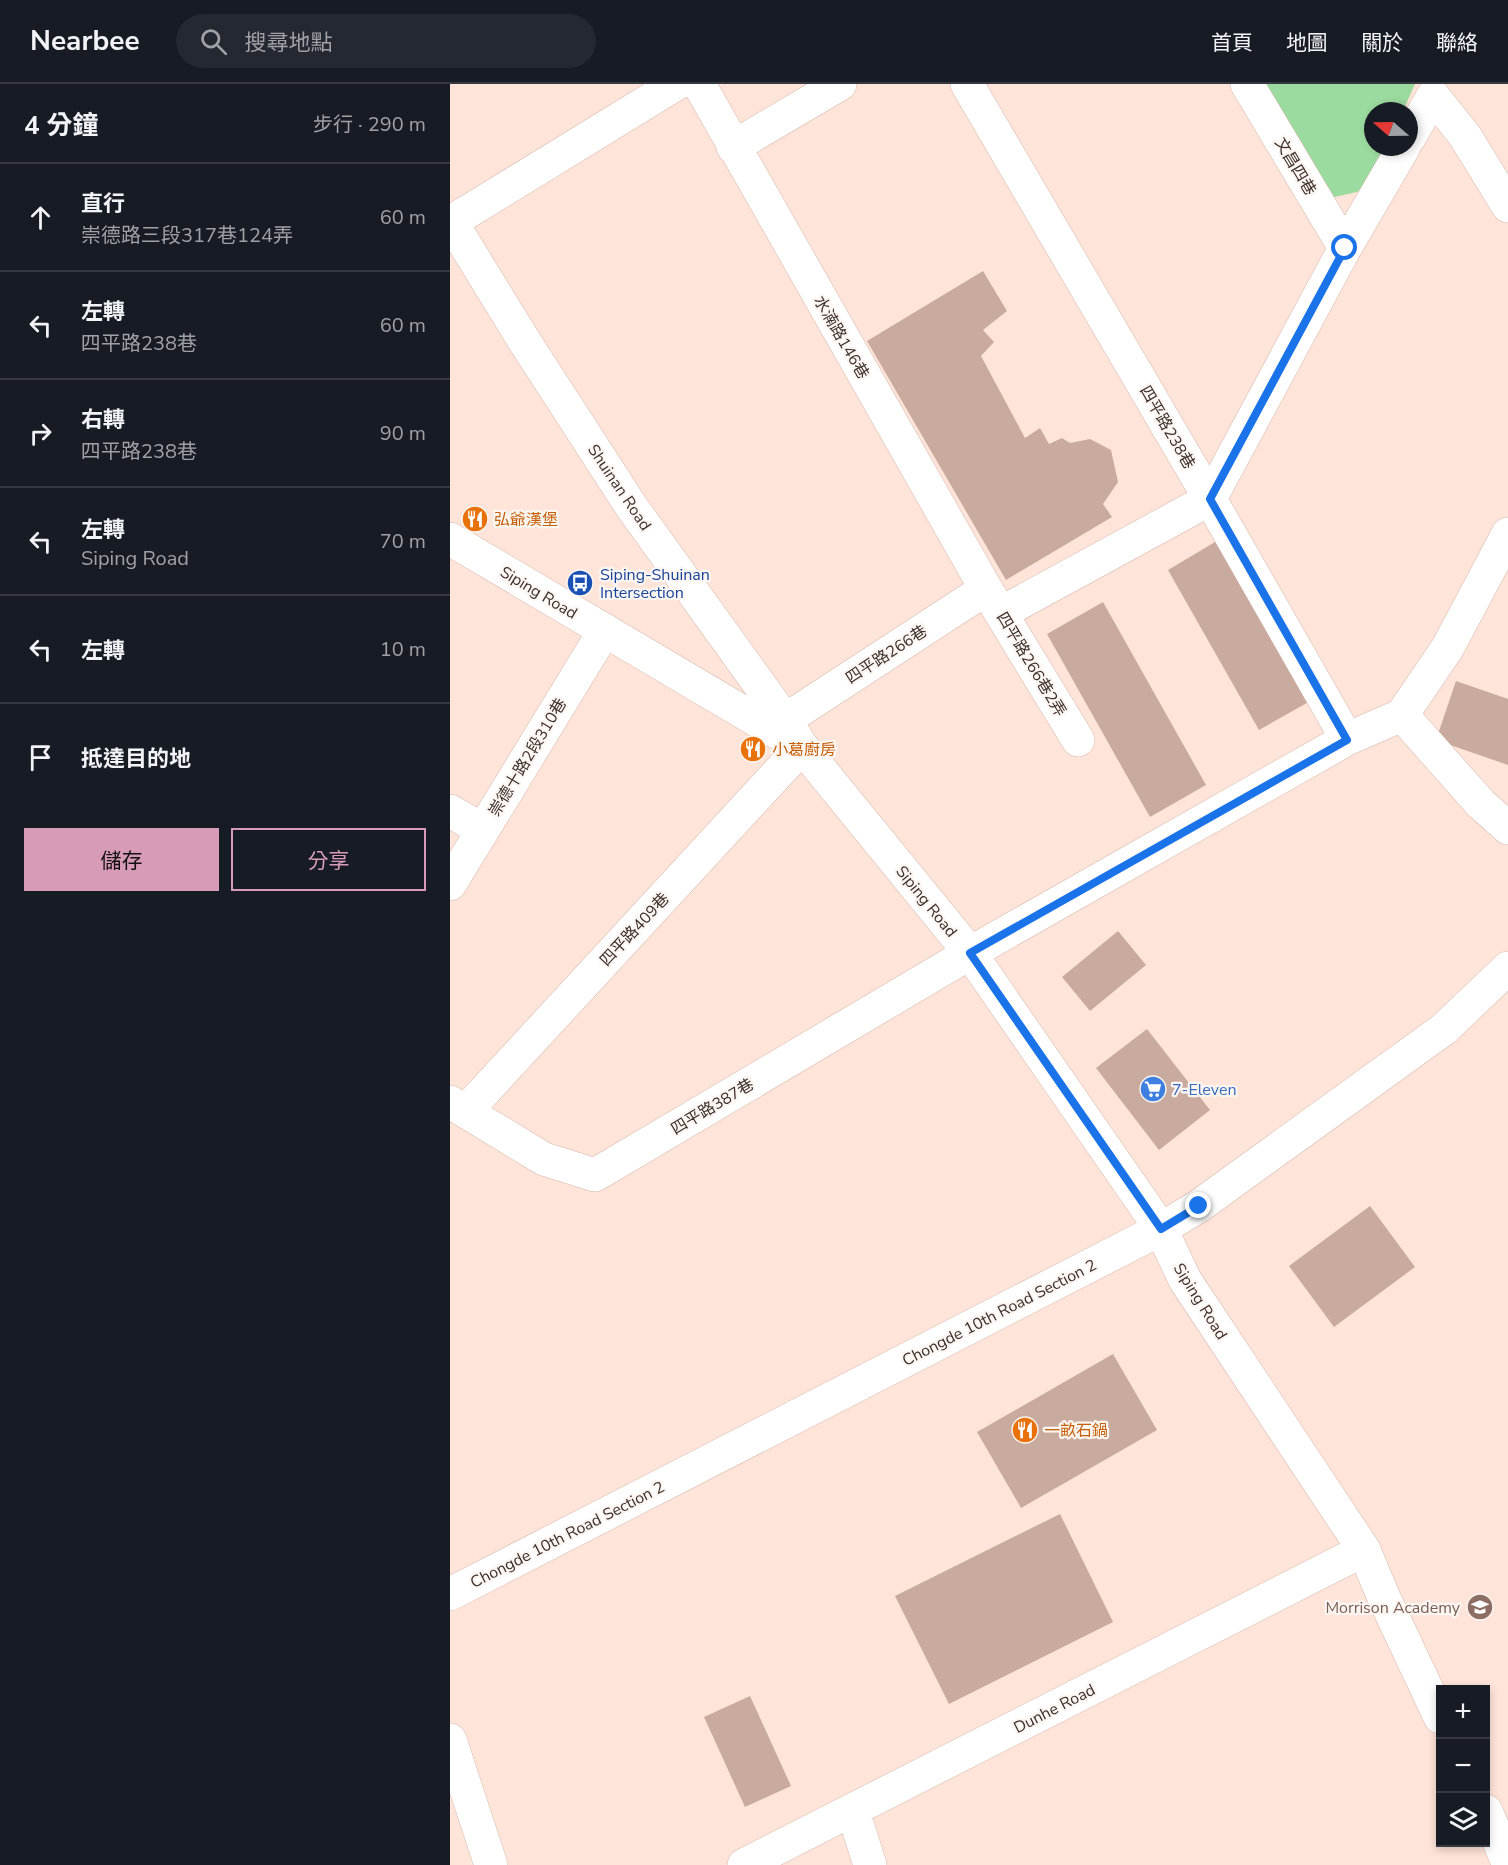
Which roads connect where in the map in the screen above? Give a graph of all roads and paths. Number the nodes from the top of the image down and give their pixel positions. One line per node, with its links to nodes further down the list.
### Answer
1 (676, 84): 10 (street)
2 (699, 84): 7 (street, 水湳路146巷)
3 (840, 84): 7 (street)
4 (967, 84): 12 (street, 四平路238巷)
5 (1248, 84): 11 (street, 文昌四巷)
6 (1418, 122): 9 (street)
7 (733, 147): 15 (street, 水湳路146巷)
8 (1399, 156): 11 (street)
9 (1506, 194)
10 (451, 221): 18 (street, Shuinan Road)
11 (1345, 248): 12 (street)
12 (1210, 499): 15 (street, 四平路266巷); 20 (street, 四平路238巷)
13 (1508, 534): 17 (street)
14 (450, 539): 16 (street, Siping Road)
15 (994, 601): 18 (street, 四平路266巷); 19 (street, 四平路266巷2弄)
16 (605, 630): 21 (street, Siping Road); 24 (street, 崇德十路2段310巷)
17 (1402, 715): 20 (street); 23 (street)
18 (785, 720): 21 (street, Shuinan Road)
19 (1078, 740)
20 (1347, 740): 26 (street)
21 (802, 747): 26 (street, Siping Road); 28 (street, 四平路409巷)
22 (450, 811): 24 (street)
23 (1508, 828)
24 (483, 830): 25 (street, 崇德十路2段310巷)
25 (450, 884)
26 (970, 953): 28 (street, 四平路387巷); 29 (street, Siping Road)
27 (1508, 968): 29 (street, Chongde 10th Road Section 2)
28 (458, 1106)
29 (1161, 1229): 30 (street, Siping Road); 31 (street, Chongde 10th Road Section 2)
30 (1364, 1550): 32 (street, Siping Road); 34 (street, Dunhe Road)
31 (450, 1594)
32 (1436, 1708)
33 (450, 1740): 37 (street)
34 (853, 1811): 38 (street, Dunhe Road); 39 (street)
35 (1490, 1822): 36 (street)
36 (1508, 1863)
37 (491, 1865)
38 (744, 1865)
39 (870, 1865)

